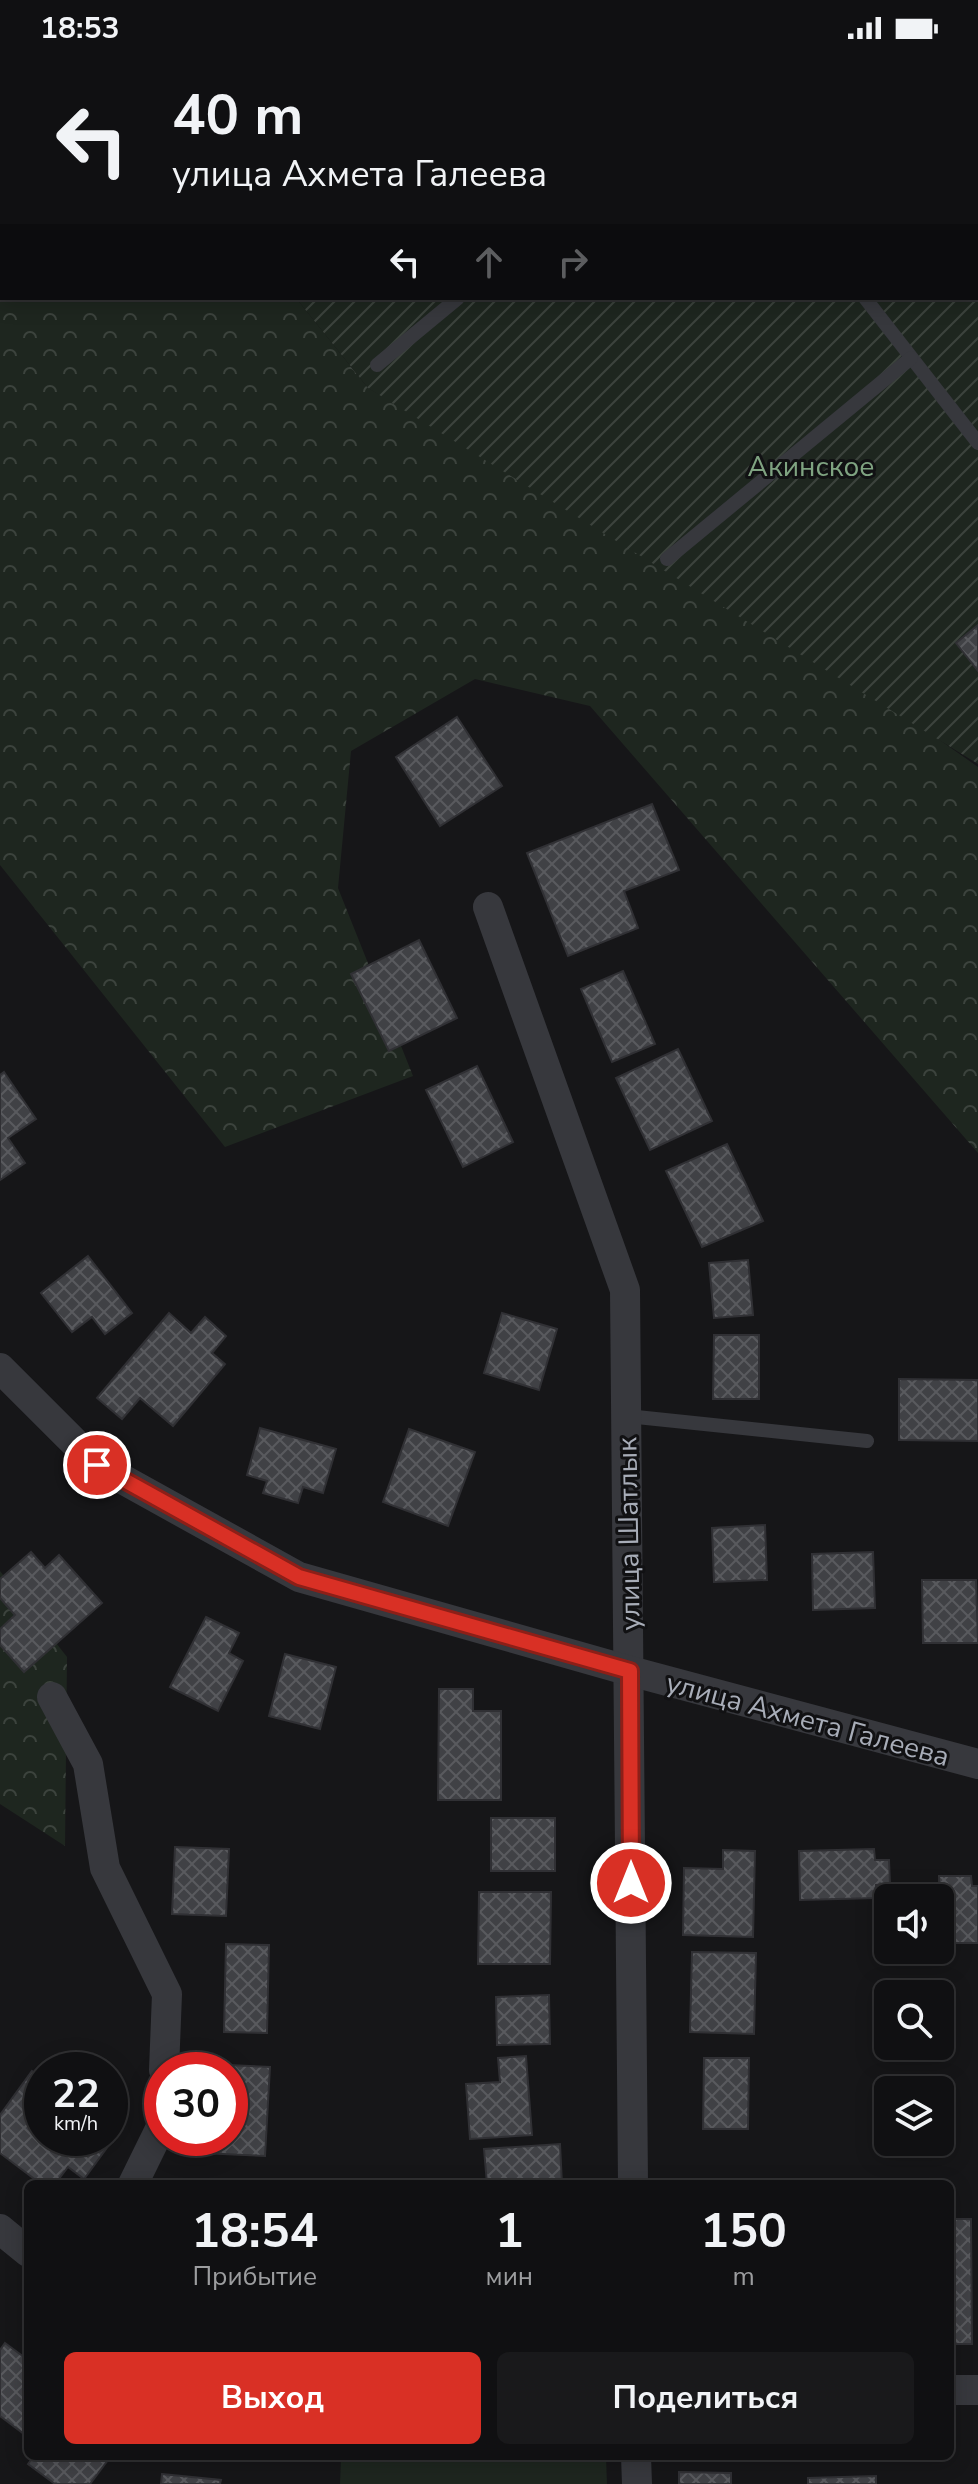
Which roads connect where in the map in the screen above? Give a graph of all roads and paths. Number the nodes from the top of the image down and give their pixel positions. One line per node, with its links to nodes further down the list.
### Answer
1 (456, 300): 4 (lane)
2 (867, 300): 3 (lane)
3 (911, 358): 5 (lane); 6 (lane)
4 (377, 365)
5 (978, 443)
6 (667, 559)
7 (488, 907): 9 (street, улица Шатлык)
8 (0, 1368): 11 (street, улица Ахмета Галеева)
9 (627, 1416): 10 (lane); 11 (street, улица Шатлык)
10 (867, 1441)
11 (630, 1671): 13 (street, улица Ахмета Галеева); 17 (street, улица Шатлык)
12 (52, 1697): 14 (street)
13 (978, 1764)
14 (165, 2052)
15 (147, 2156): 16 (street)
16 (135, 2180)
17 (633, 2180)
18 (0, 2229): 19 (street)
19 (24, 2249)
20 (954, 2390): 21 (street)
21 (978, 2390)
22 (636, 2460): 23 (street)
23 (637, 2484)

